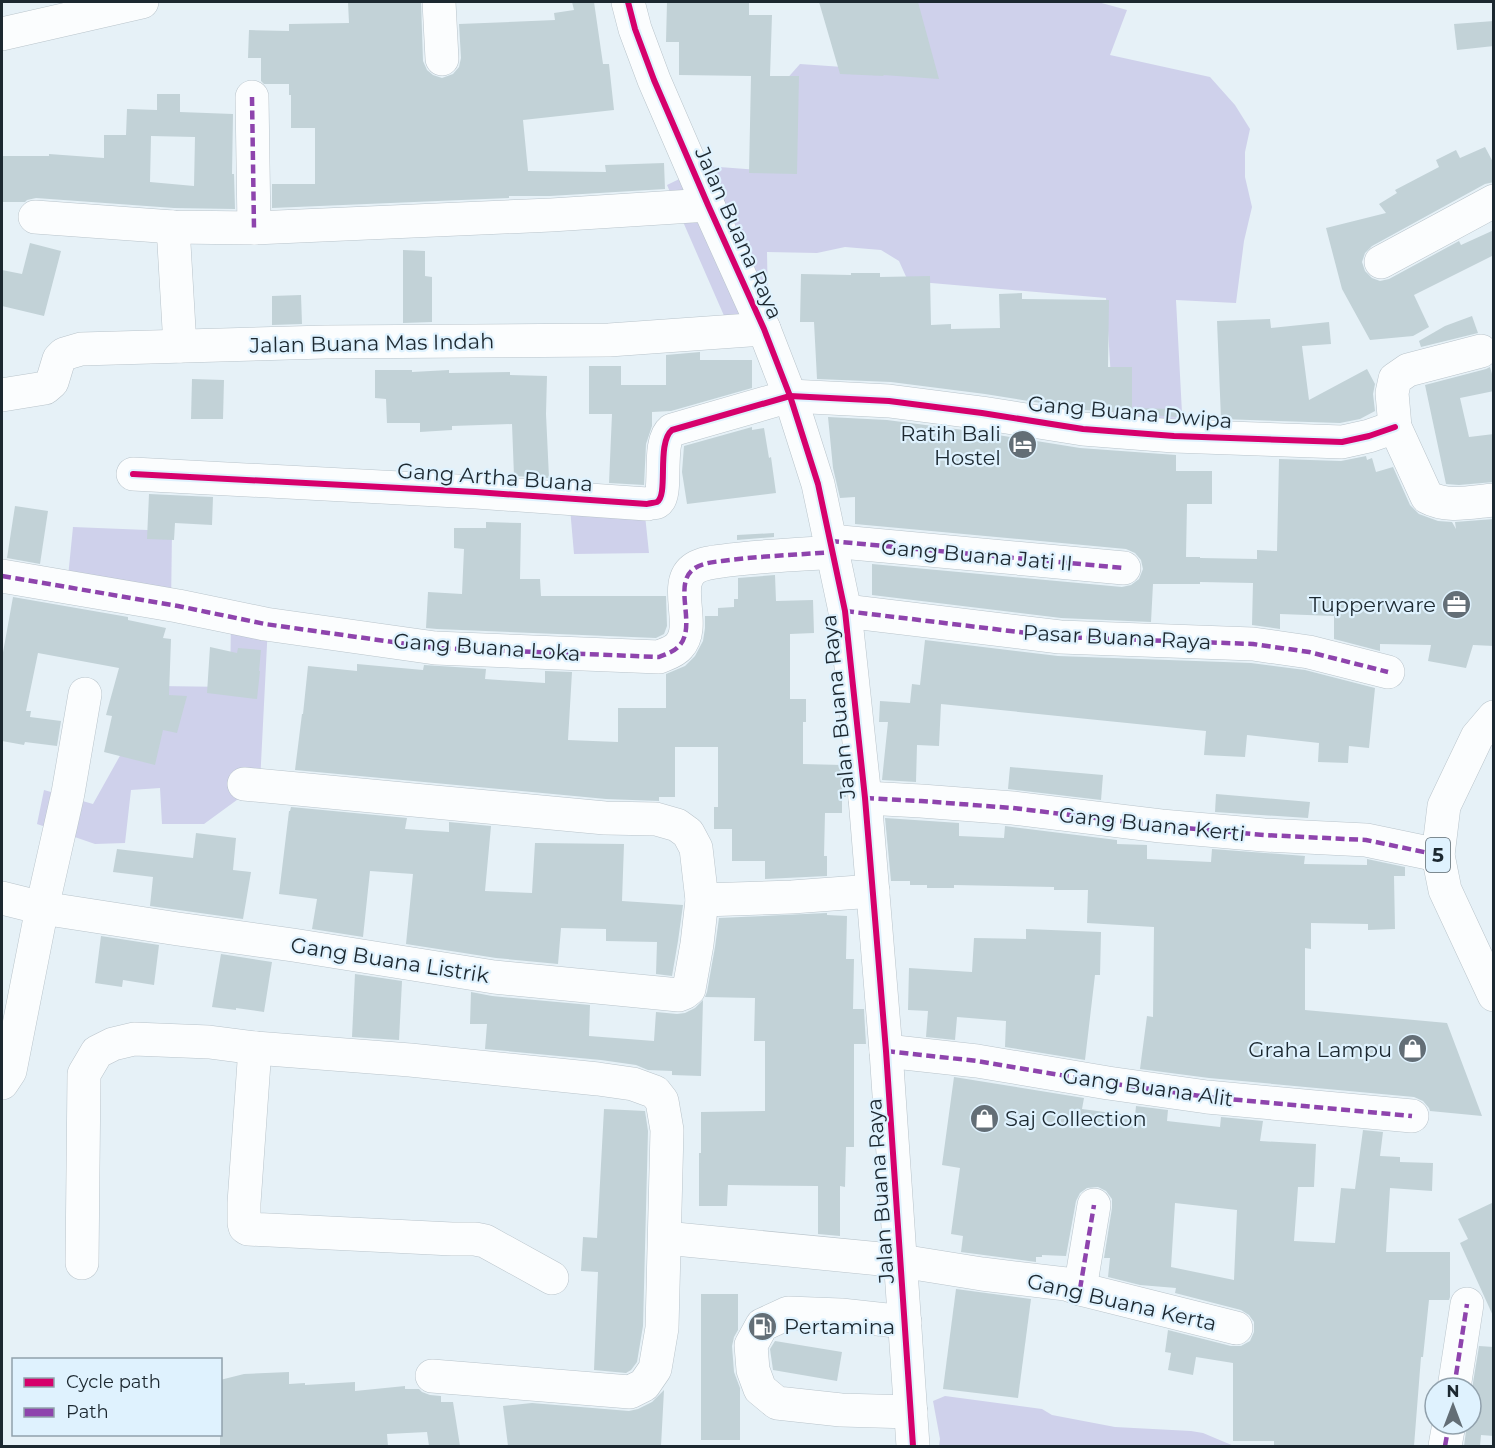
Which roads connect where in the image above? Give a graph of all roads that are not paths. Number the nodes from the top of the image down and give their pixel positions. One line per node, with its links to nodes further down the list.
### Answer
1 (135, 2): 4 (main road)
2 (440, 2): 5 (main road)
3 (628, 2): 8 (main road, Jalan Buana Raya)
4 (2, 34)
5 (442, 59)
6 (252, 97): 11 (main road)
7 (1494, 201): 12 (main road)
8 (708, 205): 11 (main road); 13 (main road, Jalan Buana Raya)
9 (35, 217): 10 (main road)
10 (173, 227): 11 (main road); 14 (main road)
11 (254, 228)
12 (1381, 262)
13 (764, 329): 14 (main road, Jalan Buana Mas Indah); 17 (main road, Jalan Buana Raya)
14 (180, 346): 16 (main road, Jalan Buana Mas Indah)
15 (1481, 351): 18 (main road)
16 (2, 395)
17 (790, 396): 18 (main road, Gang Buana Dwipa); 19 (main road, Gang Artha Buana); 21 (main road, Jalan Buana Raya)
18 (1395, 428): 20 (main road)
19 (133, 474)
20 (1494, 500)
21 (832, 547): 22 (main road, Gang Buana Jati II); 23 (main road, Gang Buana Loka); 24 (main road, Jalan Buana Raya)
22 (1124, 568)
23 (2, 576)
24 (845, 611): 25 (main road, Pasar Buana Raya); 29 (main road, Jalan Buana Raya)
25 (1388, 672)
26 (85, 694): 34 (main road)
27 (1494, 717): 30 (main road, 5)
28 (244, 784): 33 (main road, Gang Buana Listrik)
29 (865, 798): 30 (main road, Gang Buana Kerti); 31 (main road, Jalan Buana Raya)
30 (1438, 855): 35 (main road, 5)
31 (873, 891): 33 (main road); 37 (main road, Jalan Buana Raya)
32 (2, 898): 34 (main road, Gang Buana Listrik)
33 (702, 900): 34 (main road, Gang Buana Listrik)
34 (42, 908): 38 (main road)
35 (1494, 995)
36 (255, 1048): 41 (main road); 43 (main road); 44 (main road)
37 (886, 1051): 39 (main road, Gang Buana Alit); 42 (main road, Jalan Buana Raya)
38 (2, 1083)
39 (1412, 1116)
40 (1094, 1205): 45 (main road)
41 (665, 1238): 42 (main road, Gang Buana Kerta); 49 (main road)
42 (901, 1261): 45 (main road, Gang Buana Kerta); 47 (main road, Jalan Buana Raya)
43 (82, 1263)
44 (552, 1278)
45 (1080, 1289): 48 (main road, Gang Buana Kerta)
46 (1467, 1304): 50 (main road)
47 (905, 1322): 51 (main road, Jalan Buana Raya); 51 (main road)
48 (1236, 1328)
49 (432, 1376)
50 (1456, 1376)
51 (911, 1412): 52 (main road, Jalan Buana Raya)
52 (913, 1446)

